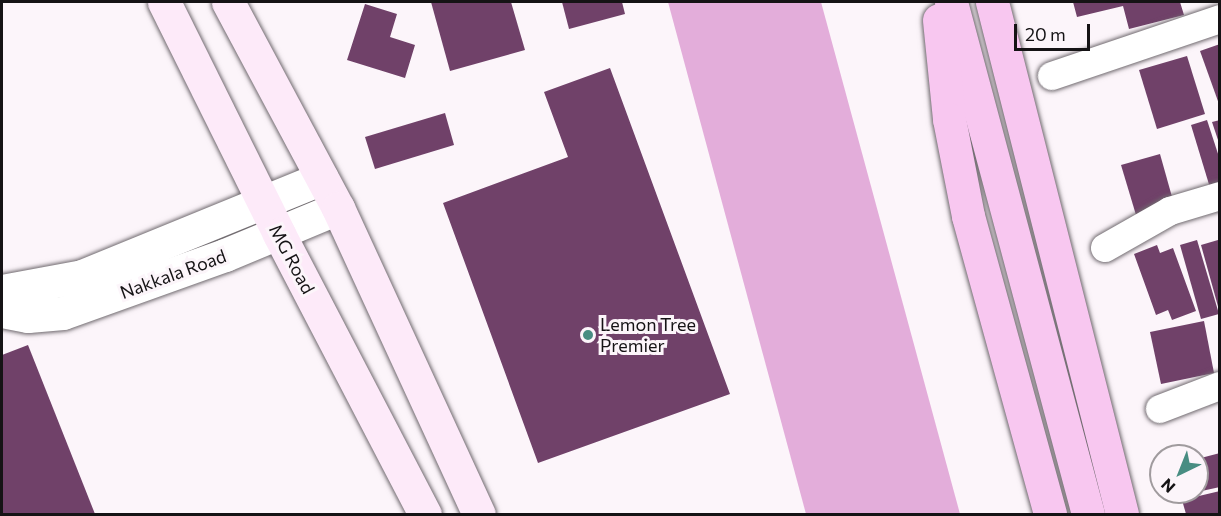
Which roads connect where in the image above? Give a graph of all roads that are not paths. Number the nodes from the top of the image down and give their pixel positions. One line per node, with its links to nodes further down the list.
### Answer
1 (164, 2): 10 (main road, MG Road)
2 (228, 2): 8 (main road)
3 (938, 2): 20 (highway)
4 (951, 2): 21 (highway)
5 (992, 2): 22 (highway)
6 (1220, 19): 7 (street)
7 (1052, 76)
8 (322, 178): 10 (street, Nakkala Road); 11 (main road)
9 (1220, 196): 13 (street)
10 (264, 204): 12 (main road, MG Road); 14 (street, Nakkala Road)
11 (338, 208): 12 (street, Nakkala Road); 19 (main road)
12 (279, 234): 15 (street, Nakkala Road); 18 (main road, MG Road)
13 (1105, 248)
14 (2, 291)
15 (2, 311)
16 (1220, 386): 17 (street)
17 (1160, 409)
18 (425, 514)
19 (479, 514)
20 (1050, 514)
21 (1088, 514)
22 (1122, 514)

